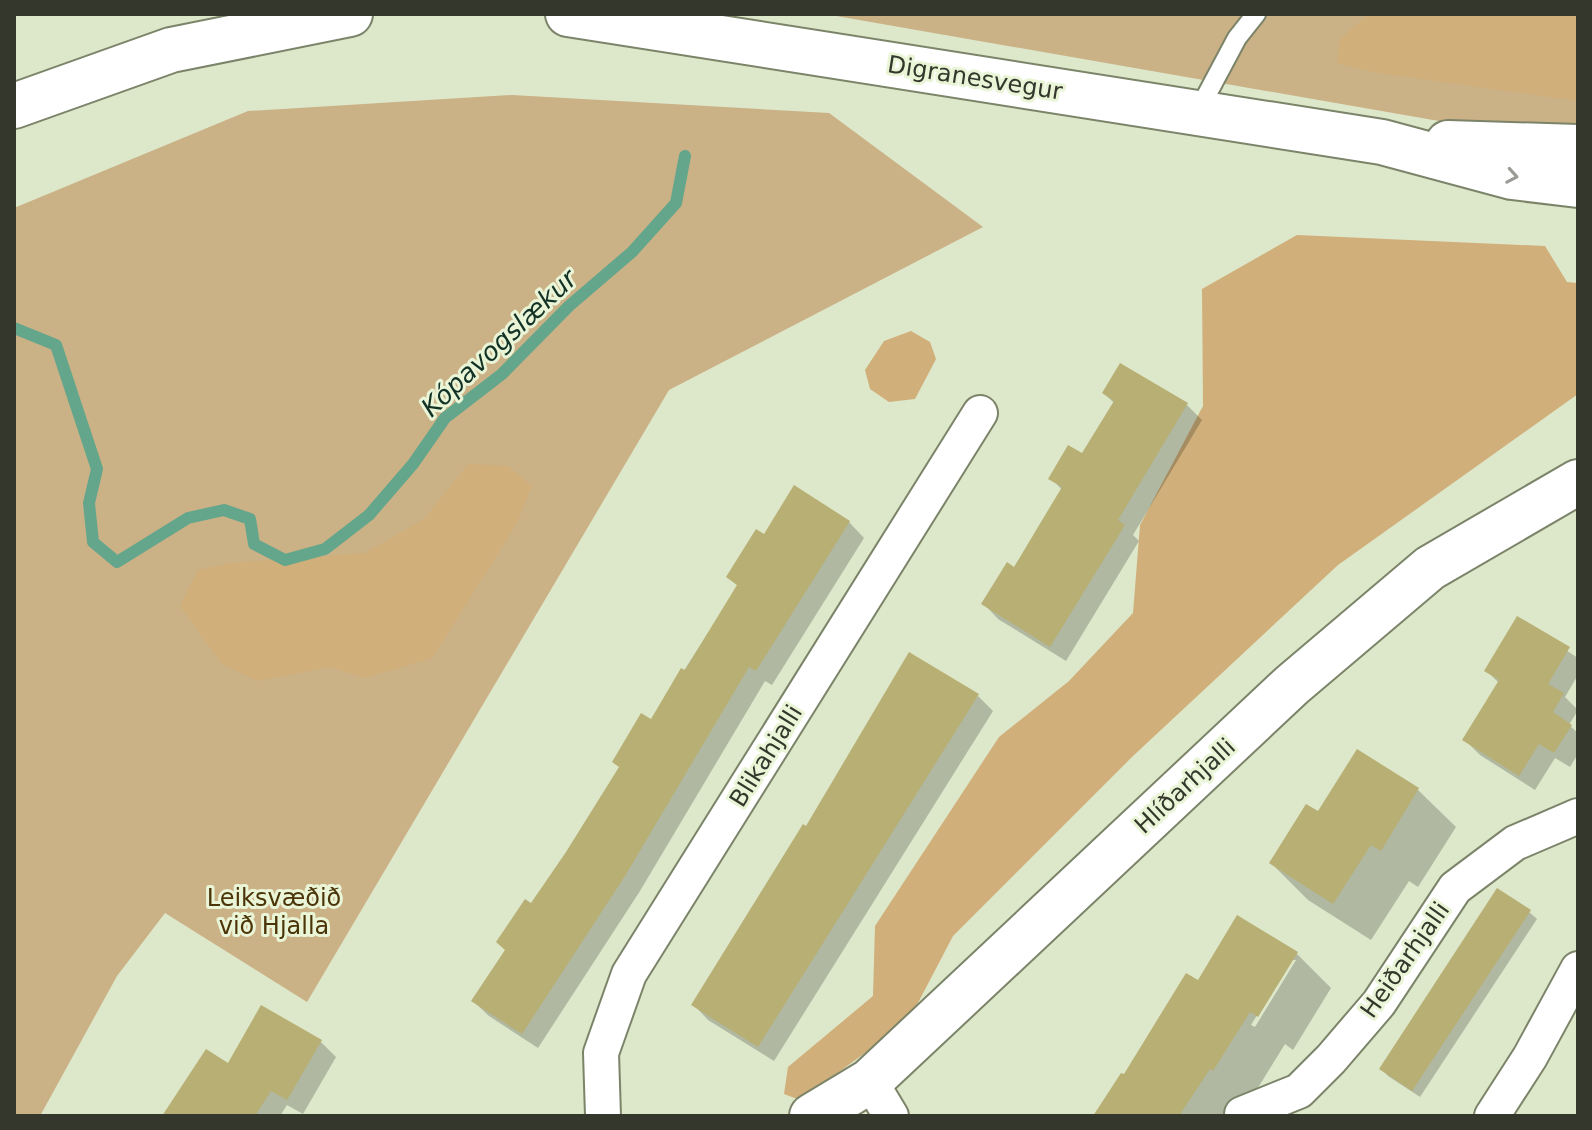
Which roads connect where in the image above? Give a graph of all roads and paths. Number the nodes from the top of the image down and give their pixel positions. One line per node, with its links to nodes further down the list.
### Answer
1 (350, 14): 4 (street)
2 (568, 14): 5 (street, Digranesvegur)
3 (1256, 14): 5 (lane)
4 (14, 106)
5 (1197, 113): 6 (street, Digranesvegur)
6 (1382, 142): 7 (street, Digranesvegur); 8 (street, Digranesvegur, one-way to 8)
7 (1578, 147)
8 (1578, 185)
9 (980, 413): 15 (street, Blikahjalli)
10 (1578, 482): 13 (street, Hlíðarhjalli)
11 (1578, 816): 14 (street, Heiðarhjalli)
12 (1578, 969): 17 (street)
13 (880, 1098): 16 (street, Hlíðarhjalli)
14 (1242, 1114)
15 (603, 1116)
16 (812, 1116)
17 (1492, 1116)

